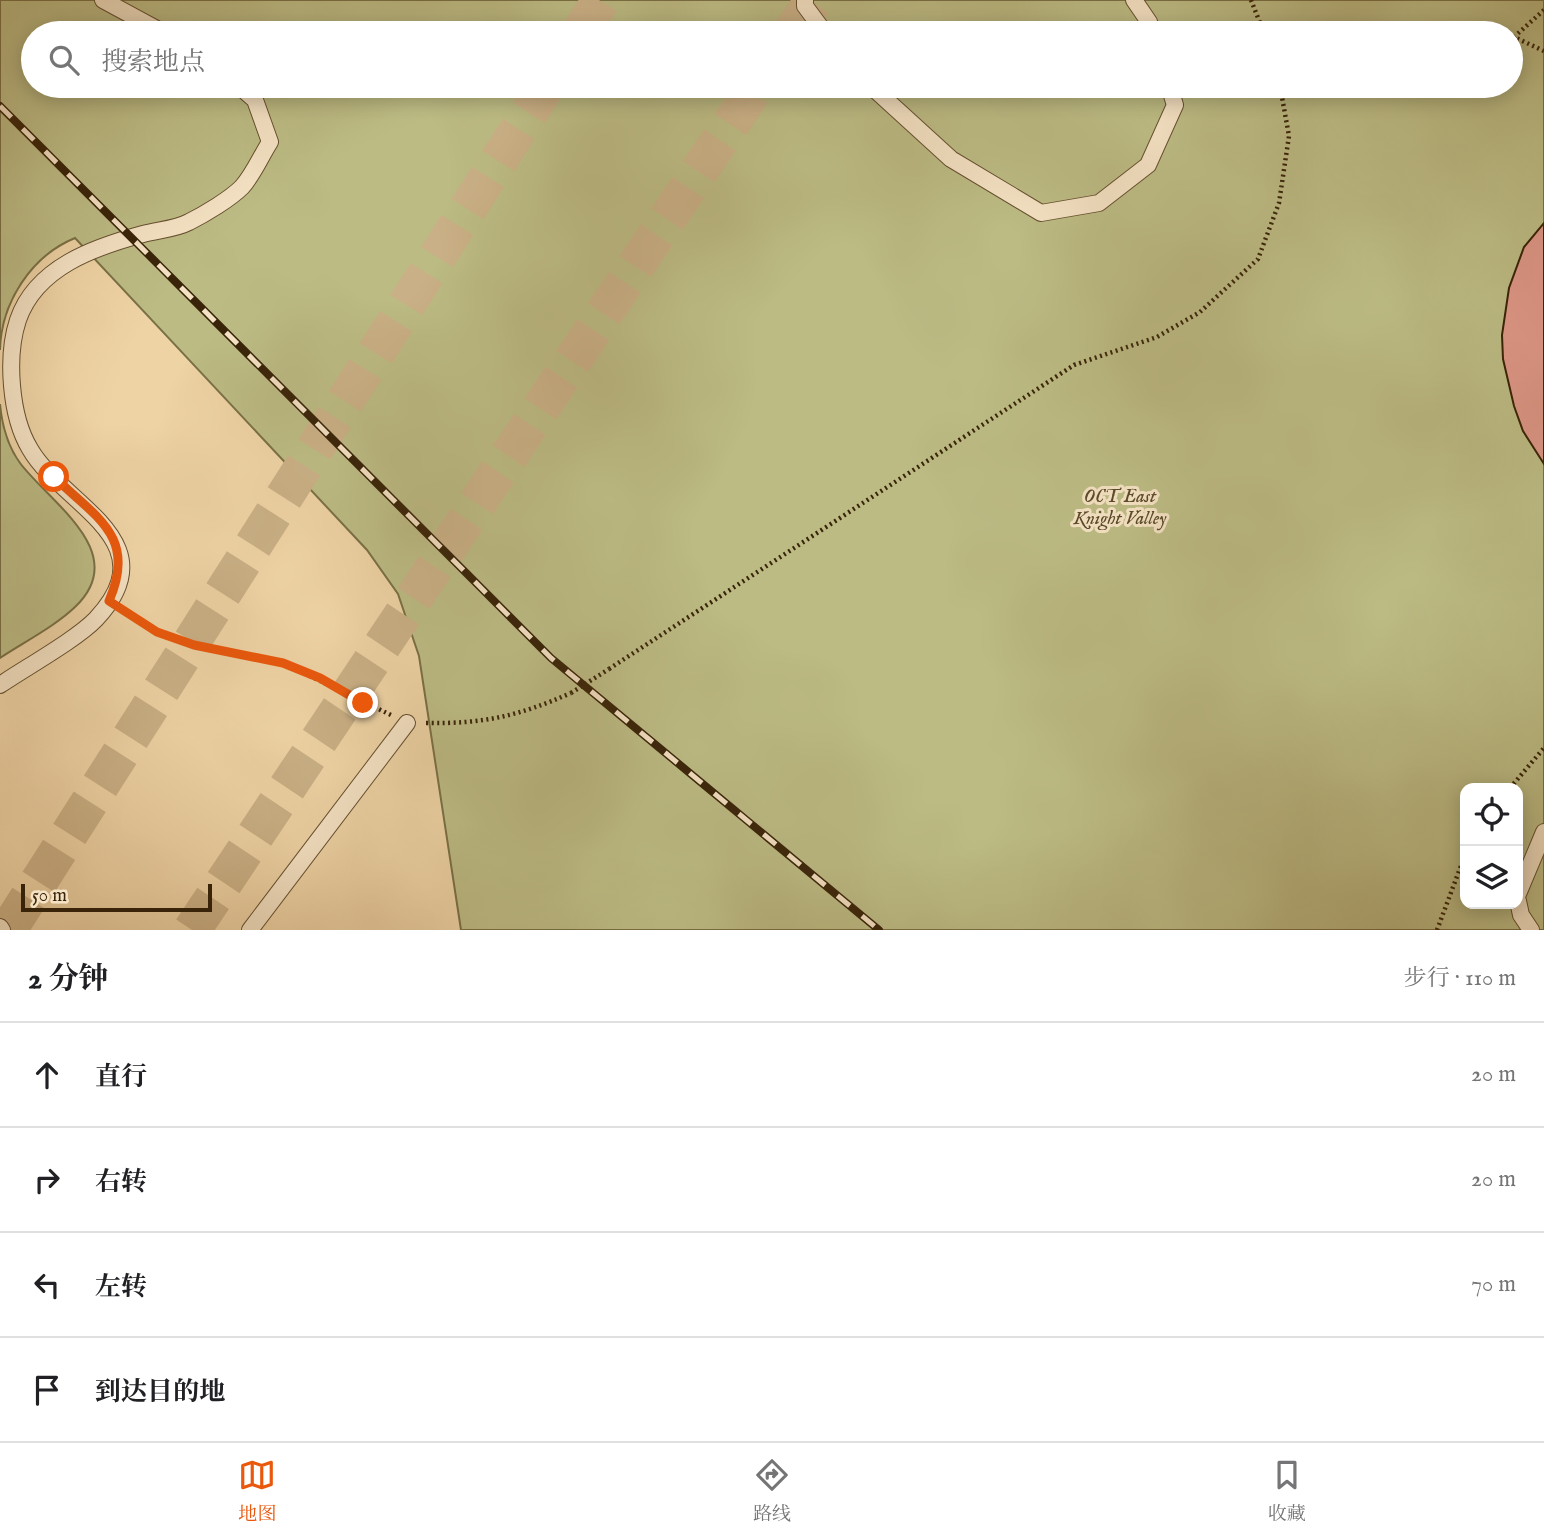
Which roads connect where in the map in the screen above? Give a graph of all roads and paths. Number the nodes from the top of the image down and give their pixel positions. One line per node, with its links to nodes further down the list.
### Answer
1 (103, 0): 6 (lane)
2 (805, 0): 7 (lane)
3 (1134, 0): 8 (lane)
4 (1251, 0): 9 (path)
5 (1544, 10): 10 (path)
6 (142, 21)
7 (816, 21)
8 (1148, 21)
9 (1259, 21)
10 (1523, 29)
11 (1523, 41): 12 (path)
12 (1544, 51)
13 (253, 98): 17 (lane)
14 (884, 98): 15 (lane)
15 (1173, 98)
16 (1282, 98): 19 (path, bridge)
17 (109, 601): 18 (lane); 19 (path)
18 (0, 685)
19 (407, 723): 26 (lane)
20 (1544, 748): 21 (path)
21 (1514, 783)
22 (1544, 832): 24 (lane)
23 (1460, 868): 27 (path)
24 (1523, 882)
25 (1520, 909): 28 (lane)
26 (250, 930)
27 (1437, 930)
28 (1531, 930)

